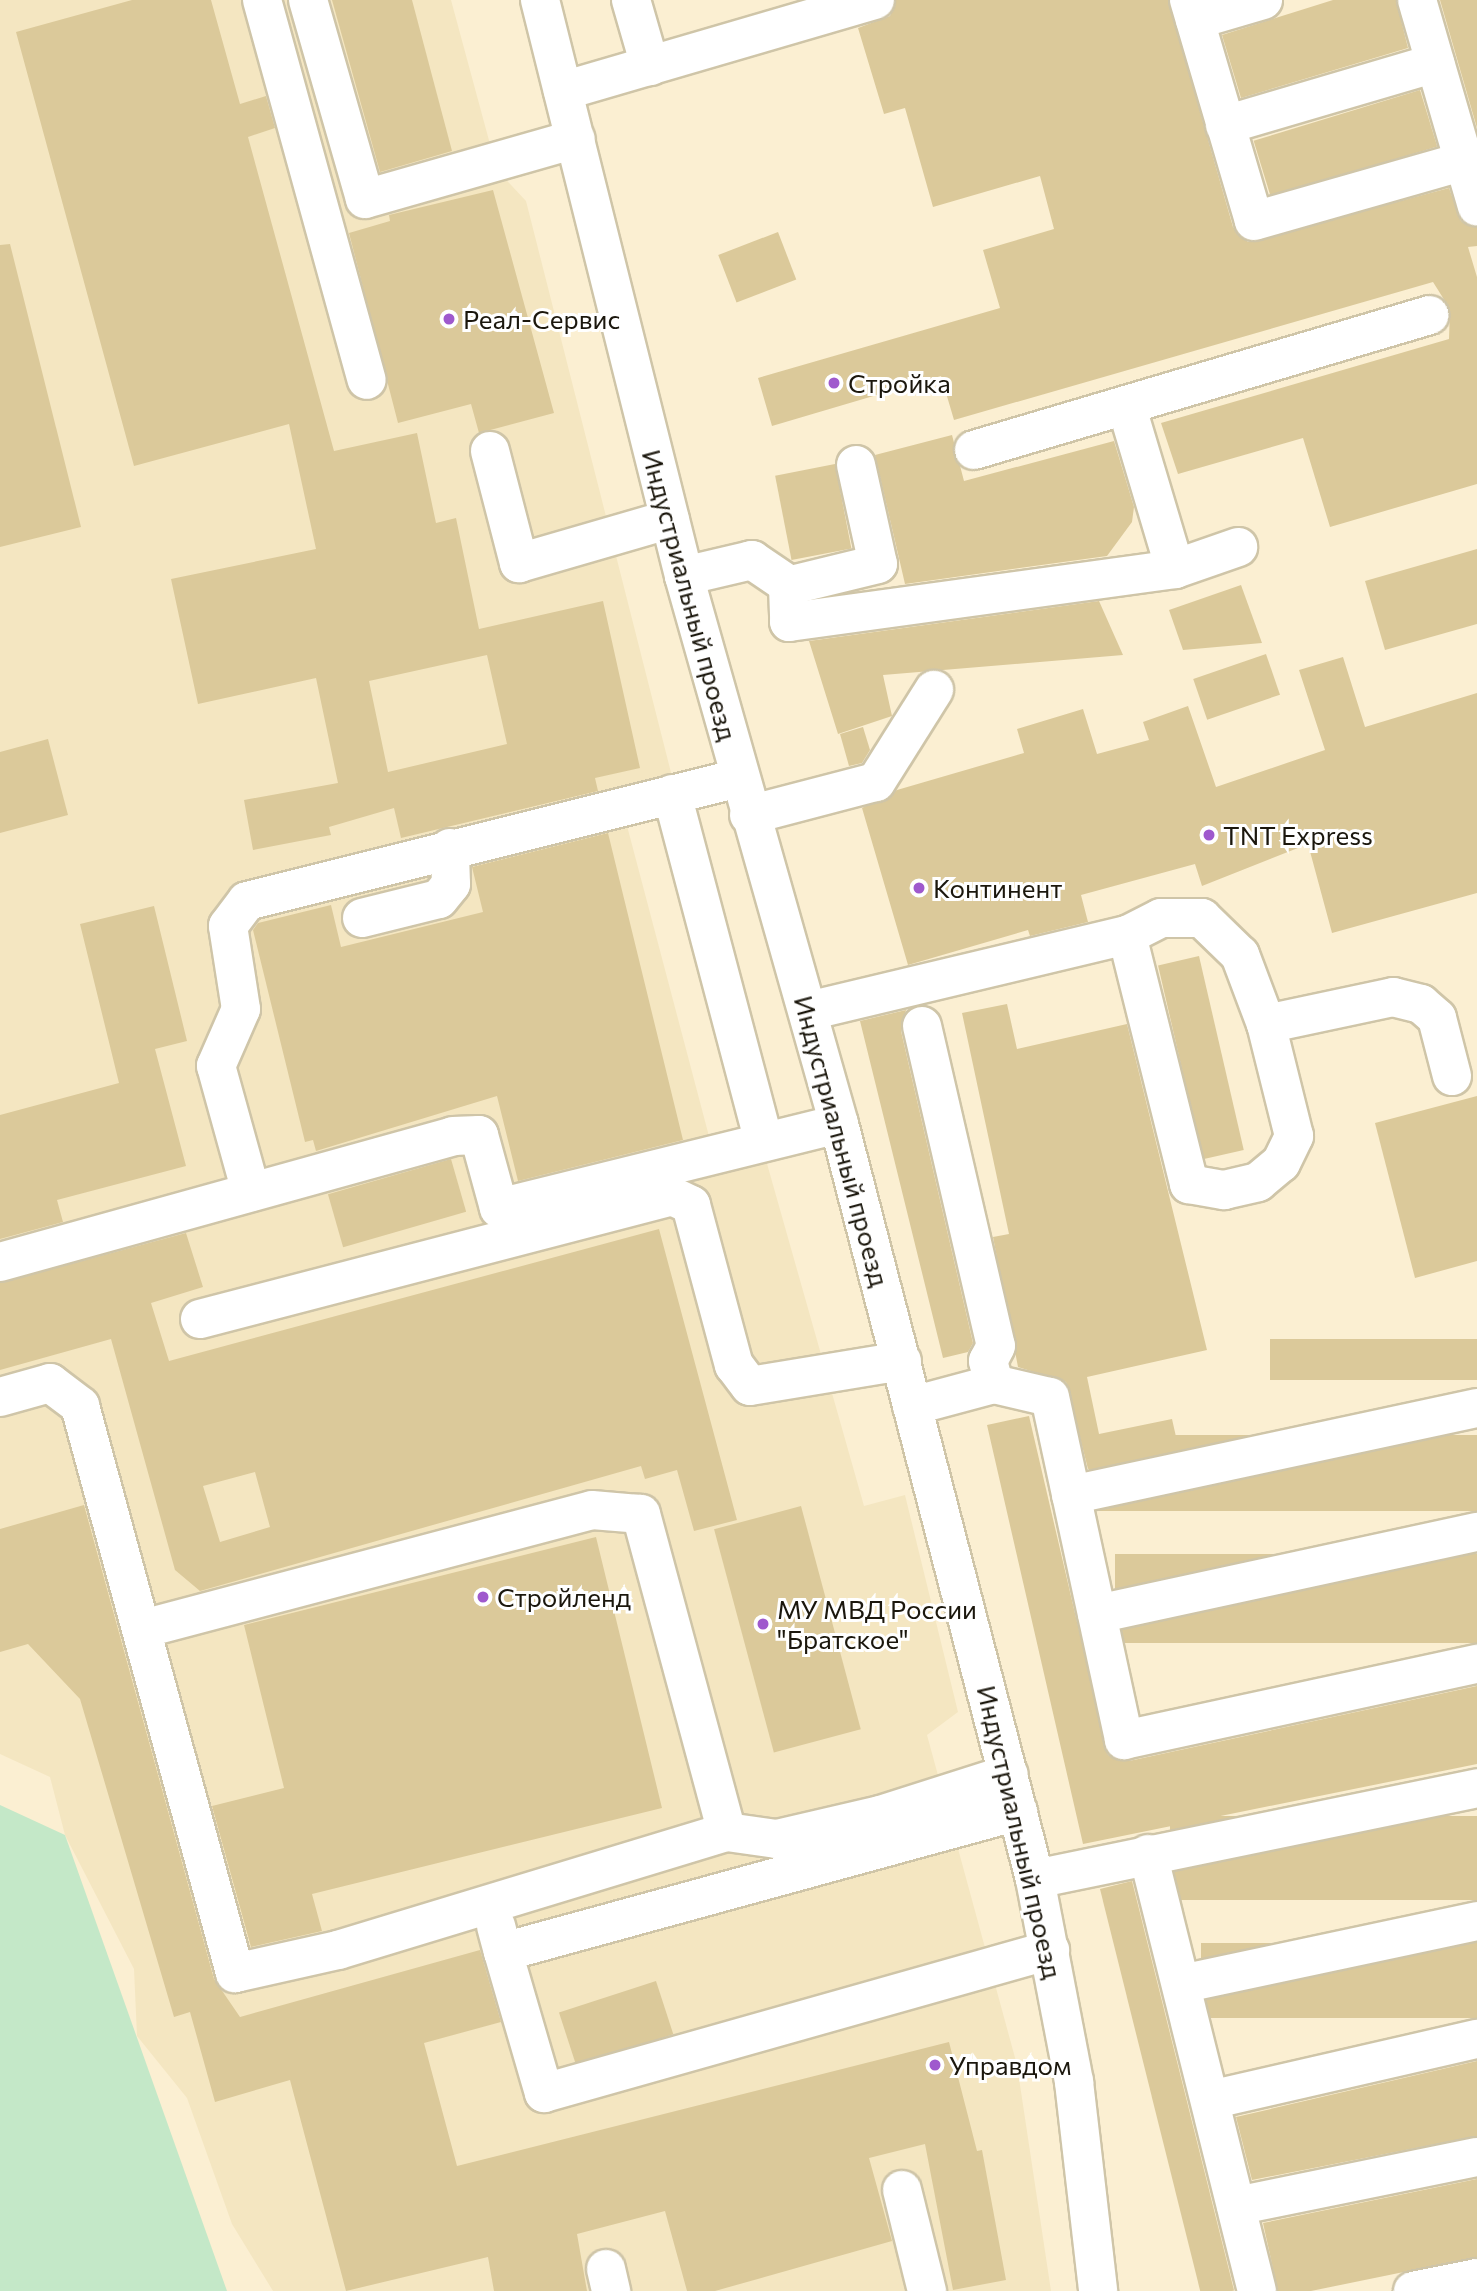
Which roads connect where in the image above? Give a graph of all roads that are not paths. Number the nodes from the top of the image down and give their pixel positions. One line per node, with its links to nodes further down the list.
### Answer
1 (262, 0): 18 (street)
2 (308, 0): 14 (street)
3 (540, 0): 11 (street, Индустриальный проезд)
4 (631, 0): 10 (street)
5 (875, 0): 10 (street)
6 (1264, 0): 8 (street)
7 (1417, 0): 9 (street)
8 (1192, 10): 13 (street)
9 (1435, 63): 12 (street); 13 (street)
10 (650, 66): 11 (street)
11 (563, 91): 14 (street, Индустриальный проезд)
12 (1464, 113): 15 (street)
13 (1225, 125): 15 (street)
14 (576, 139): 23 (street, Индустриальный проезд)
15 (1464, 161): 16 (street)
16 (1477, 206)
17 (1429, 315): 19 (street)
18 (367, 380)
19 (1126, 405): 20 (street); 25 (street)
20 (974, 450)
21 (490, 451): 23 (street)
22 (856, 465): 27 (street)
23 (670, 519): 26 (street, Индустриальный проезд)
24 (1238, 547): 25 (street)
25 (1175, 569): 27 (street)
26 (684, 576): 27 (street); 29 (street, Индустриальный проезд)
27 (789, 585)
28 (934, 690): 31 (street)
29 (739, 778): 30 (street); 31 (street, Индустриальный проезд)
30 (672, 794): 32 (street); 40 (street)
31 (749, 815): 35 (street, Индустриальный проезд)
32 (450, 848): 33 (street); 41 (street)
33 (362, 918)
34 (1127, 935): 35 (street); 36 (street); 36 (street)
35 (808, 1011): 39 (street, Индустриальный проезд)
36 (1266, 1024): 38 (street)
37 (922, 1026): 45 (street)
38 (1452, 1076)
39 (839, 1124): 40 (street); 44 (street, Индустриальный проезд)
40 (764, 1141): 41 (street)
41 (251, 1192): 42 (street)
42 (0, 1262)
43 (200, 1319): 44 (street)
44 (902, 1361): 47 (street, Индустриальный проезд)
45 (994, 1384): 47 (street); 49 (street)
46 (0, 1397): 52 (street)
47 (912, 1406): 54 (street, Индустриальный проезд)
48 (1477, 1408): 49 (street)
49 (1070, 1495): 51 (street)
50 (1477, 1532): 51 (street)
51 (1097, 1614): 53 (street)
52 (146, 1628): 57 (street); 62 (street)
53 (1477, 1664)
54 (1009, 1774): 56 (street, Индустриальный проезд); 58 (street)
55 (1477, 1788): 59 (street)
56 (1018, 1811): 60 (street); 61 (street, Индустриальный проезд)
57 (727, 1832): 58 (street); 62 (street)
58 (777, 1839): 60 (street)
59 (1148, 1854): 61 (street); 66 (street)
60 (828, 1860): 65 (street)
61 (1035, 1879): 64 (street, Индустриальный проезд)
62 (490, 1904): 65 (street)
63 (1477, 1920): 66 (street)
64 (1050, 1950): 65 (street); 74 (street, Индустриальный проезд)
65 (503, 1952)
66 (1181, 1984): 68 (street)
67 (1477, 2039): 68 (street)
68 (1210, 2100): 71 (street)
69 (1477, 2157): 71 (street)
70 (902, 2190): 73 (street)
71 (1236, 2206): 75 (street)
72 (1477, 2278): 76 (street)
73 (927, 2291)
74 (1098, 2291)
75 (1257, 2291)
76 (1413, 2291)

